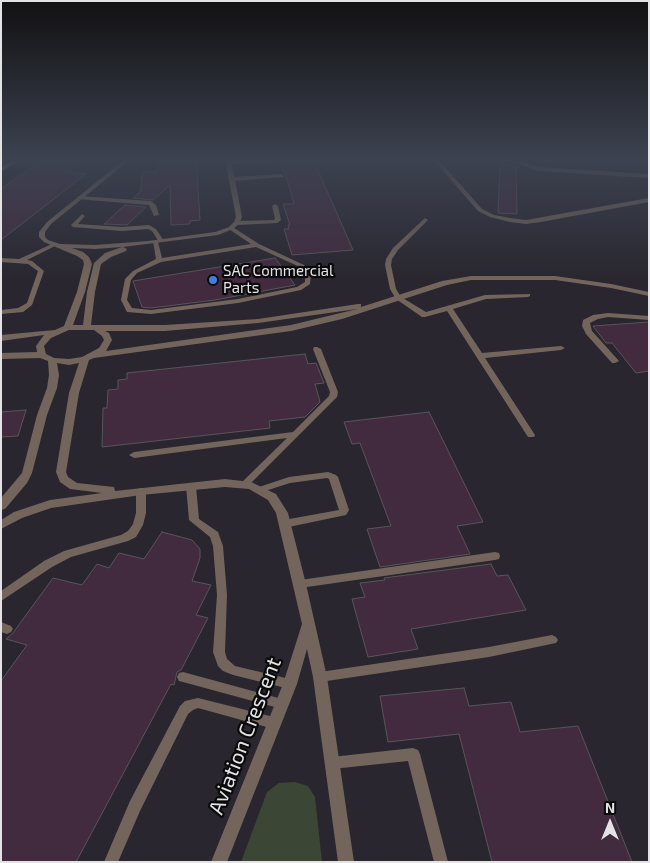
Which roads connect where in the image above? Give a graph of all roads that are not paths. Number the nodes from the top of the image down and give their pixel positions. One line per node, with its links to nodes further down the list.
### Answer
1 (77, 199): 12 (street)
2 (97, 199): 7 (lane)
3 (236, 199): 10 (street)
4 (471, 199): 5 (lane)
5 (649, 200)
6 (275, 206): 10 (lane)
7 (156, 215)
8 (82, 216): 11 (lane)
9 (425, 220): 19 (lane)
10 (234, 225): 11 (street); 13 (lane)
11 (155, 242): 12 (street); 16 (lane); 24 (street)
12 (57, 245): 15 (lane); 25 (street)
13 (257, 245): 16 (lane); 16 (lane)
14 (1, 260): 15 (lane)
15 (22, 260): 22 (lane)
16 (159, 260)
17 (649, 294): 19 (street)
18 (528, 295): 21 (lane)
19 (398, 298): 20 (street); 21 (lane)
20 (377, 304): 24 (street); 31 (street)
21 (450, 309): 33 (lane)
22 (1, 312)
23 (649, 318): 36 (lane)
24 (91, 327): 25 (street); 31 (street)
25 (68, 328): 26 (street)
26 (55, 332): 27 (street); 30 (street)
27 (1, 338)
28 (561, 348): 33 (lane)
29 (317, 349): 37 (lane)
30 (42, 355): 32 (street); 35 (street)
31 (96, 355): 34 (street)
32 (1, 356)
33 (480, 356): 38 (lane)
34 (85, 359): 35 (street); 43 (street, Aviation Crescent)
35 (52, 360): 44 (street)
36 (616, 361)
37 (296, 434): 39 (lane); 40 (lane)
38 (531, 435)
39 (134, 455)
40 (244, 485): 41 (street, Aviation Crescent); 42 (street, Aviation Crescent)
41 (191, 486): 43 (street, Aviation Crescent); 54 (lane)
42 (259, 490): 45 (street, Aviation Crescent); 45 (lane)
43 (138, 492): 46 (street, Aviation Crescent); 49 (lane)
44 (2, 503)
45 (284, 524): 48 (street, Aviation Crescent)
46 (1, 525)
47 (495, 556): 48 (lane)
48 (300, 584): 50 (street, Aviation Crescent)
49 (1, 597)
50 (308, 624): 53 (street, Aviation Crescent); 54 (street, Aviation Crescent)
51 (552, 640): 53 (lane)
52 (183, 677): 55 (lane)
53 (320, 677): 57 (street, Aviation Crescent)
54 (290, 684): 55 (street, Aviation Crescent)
55 (282, 704): 56 (street, Aviation Crescent)
56 (274, 723): 58 (lane); 59 (street, Aviation Crescent)
57 (332, 762): 60 (street, Aviation Crescent); 61 (lane)
58 (111, 862)
59 (219, 862)
60 (346, 862)
61 (441, 862)

